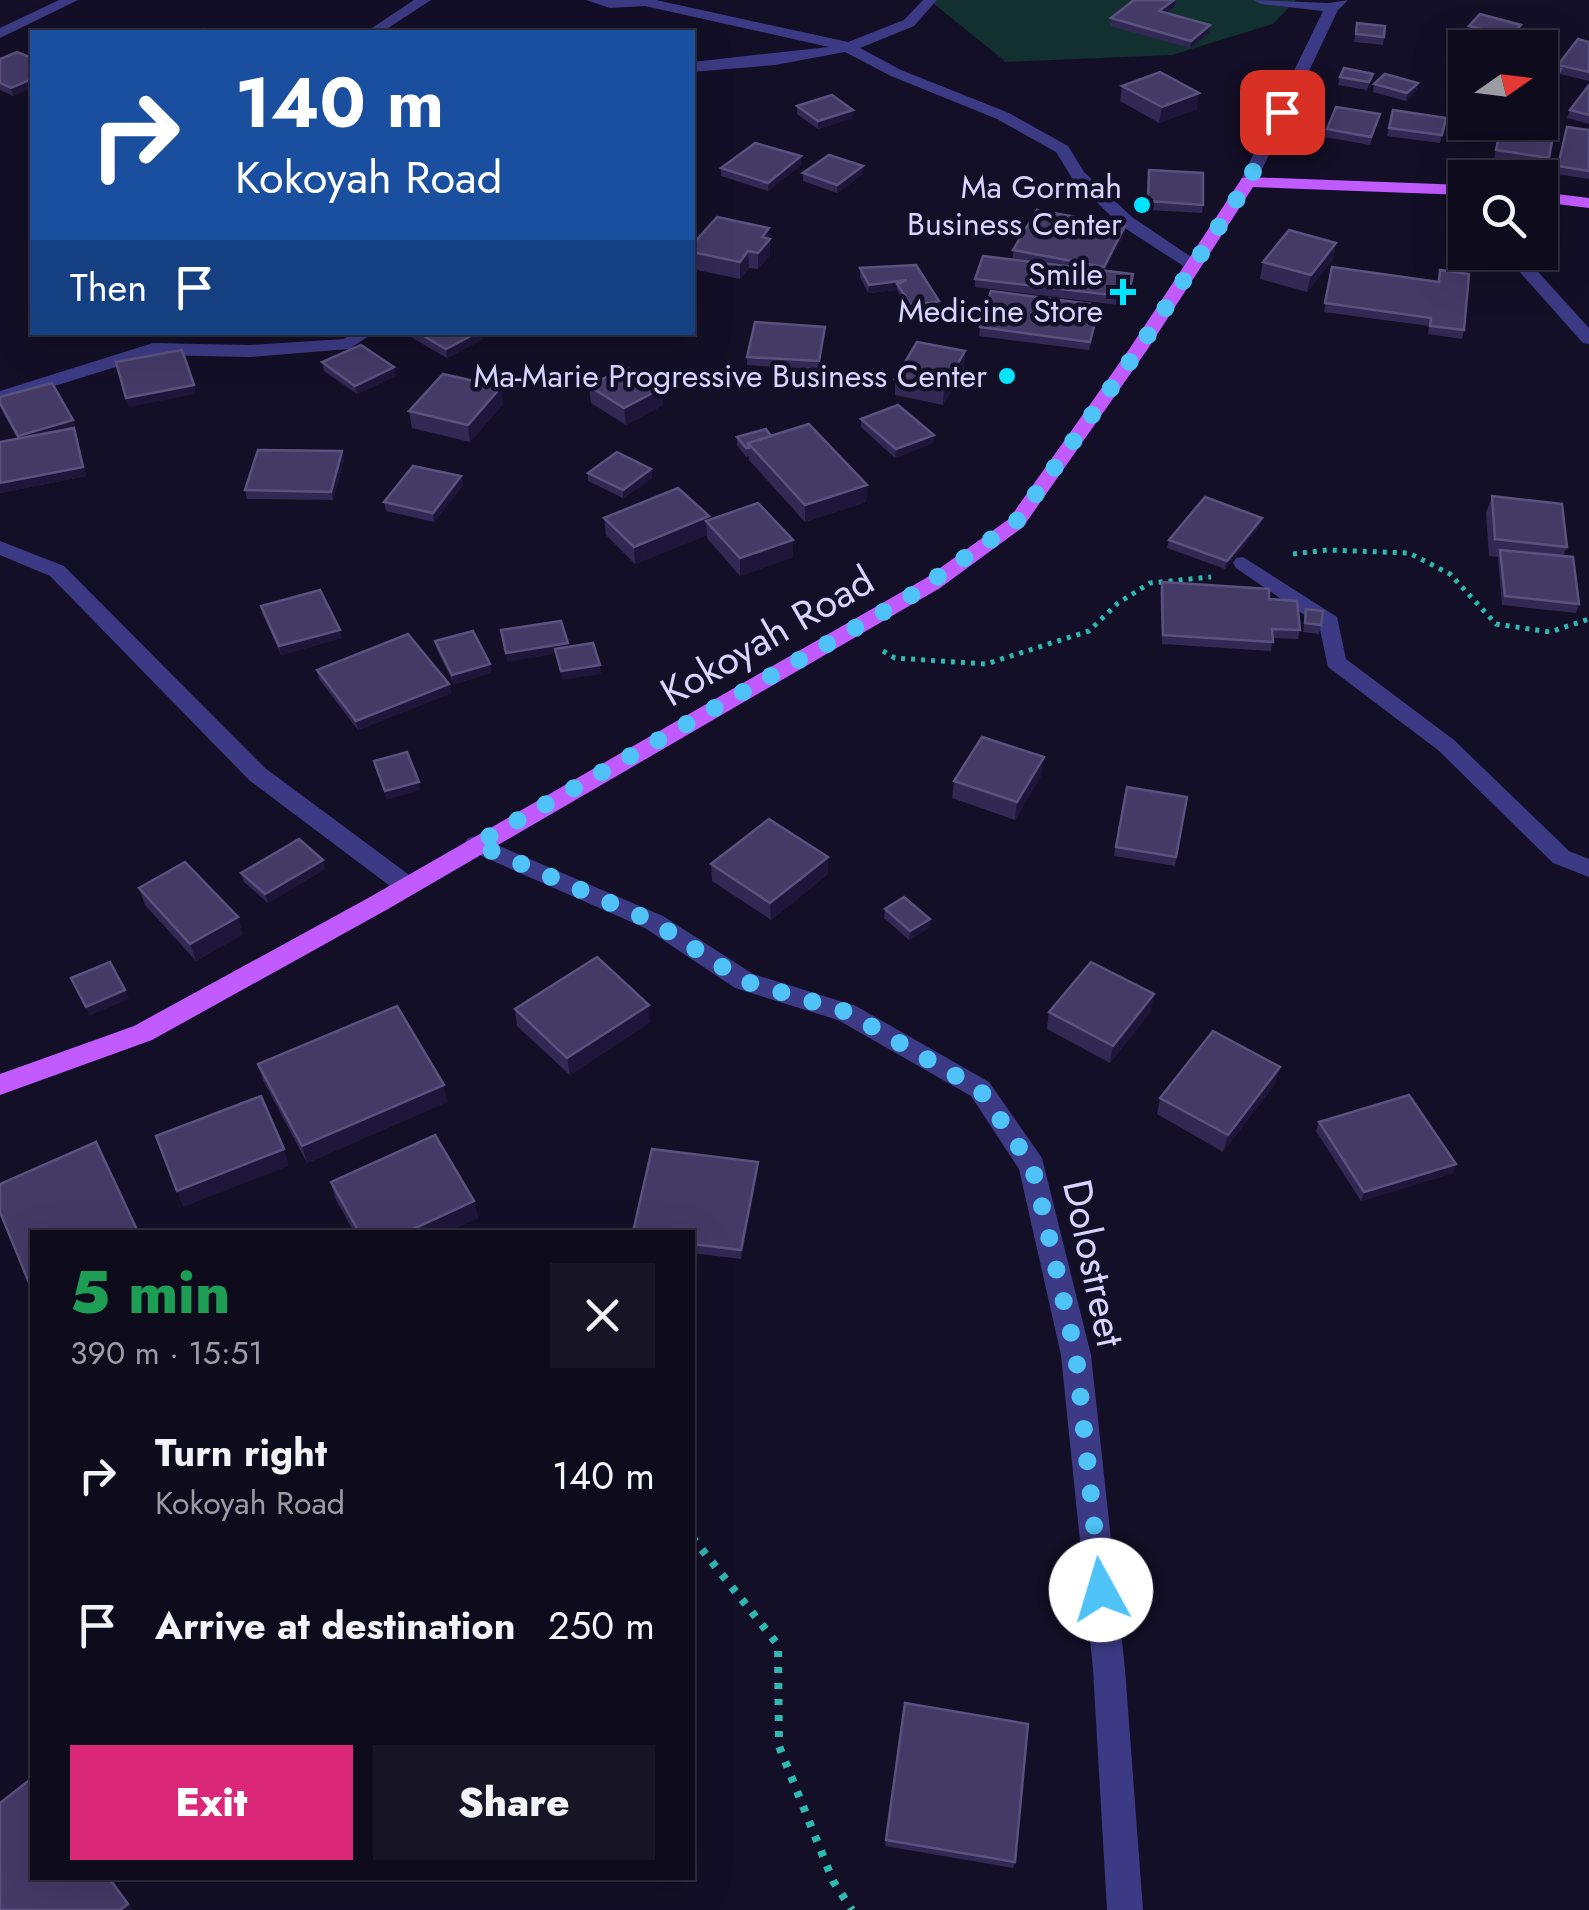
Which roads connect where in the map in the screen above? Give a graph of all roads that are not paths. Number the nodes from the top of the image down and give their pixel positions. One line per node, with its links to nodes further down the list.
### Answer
1 (71, 0): 8 (street)
2 (424, 0): 7 (street)
3 (593, 0): 9 (street)
4 (930, 0): 9 (street)
5 (1261, 0): 6 (street)
6 (1336, 4): 11 (street, Kokoyah Road)
7 (375, 30)
8 (0, 34)
9 (846, 46): 10 (street); 15 (street)
10 (695, 67)
11 (1248, 182): 12 (main road); 15 (main road, Kokoyah Road)
12 (1448, 192)
13 (1558, 199): 14 (main road)
14 (1589, 203)
15 (1194, 265): 22 (main road, Kokoyah Road)
16 (1527, 270): 18 (street)
17 (362, 335): 19 (street)
18 (1589, 338)
19 (0, 396)
20 (0, 547): 24 (street)
21 (1242, 563): 23 (street)
22 (476, 844): 24 (main road, Kokoyah Road); 26 (street, Dolostreet)
23 (1589, 868)
24 (407, 886): 25 (main road, Kokoyah Road)
25 (0, 1085)
26 (1125, 1910)

